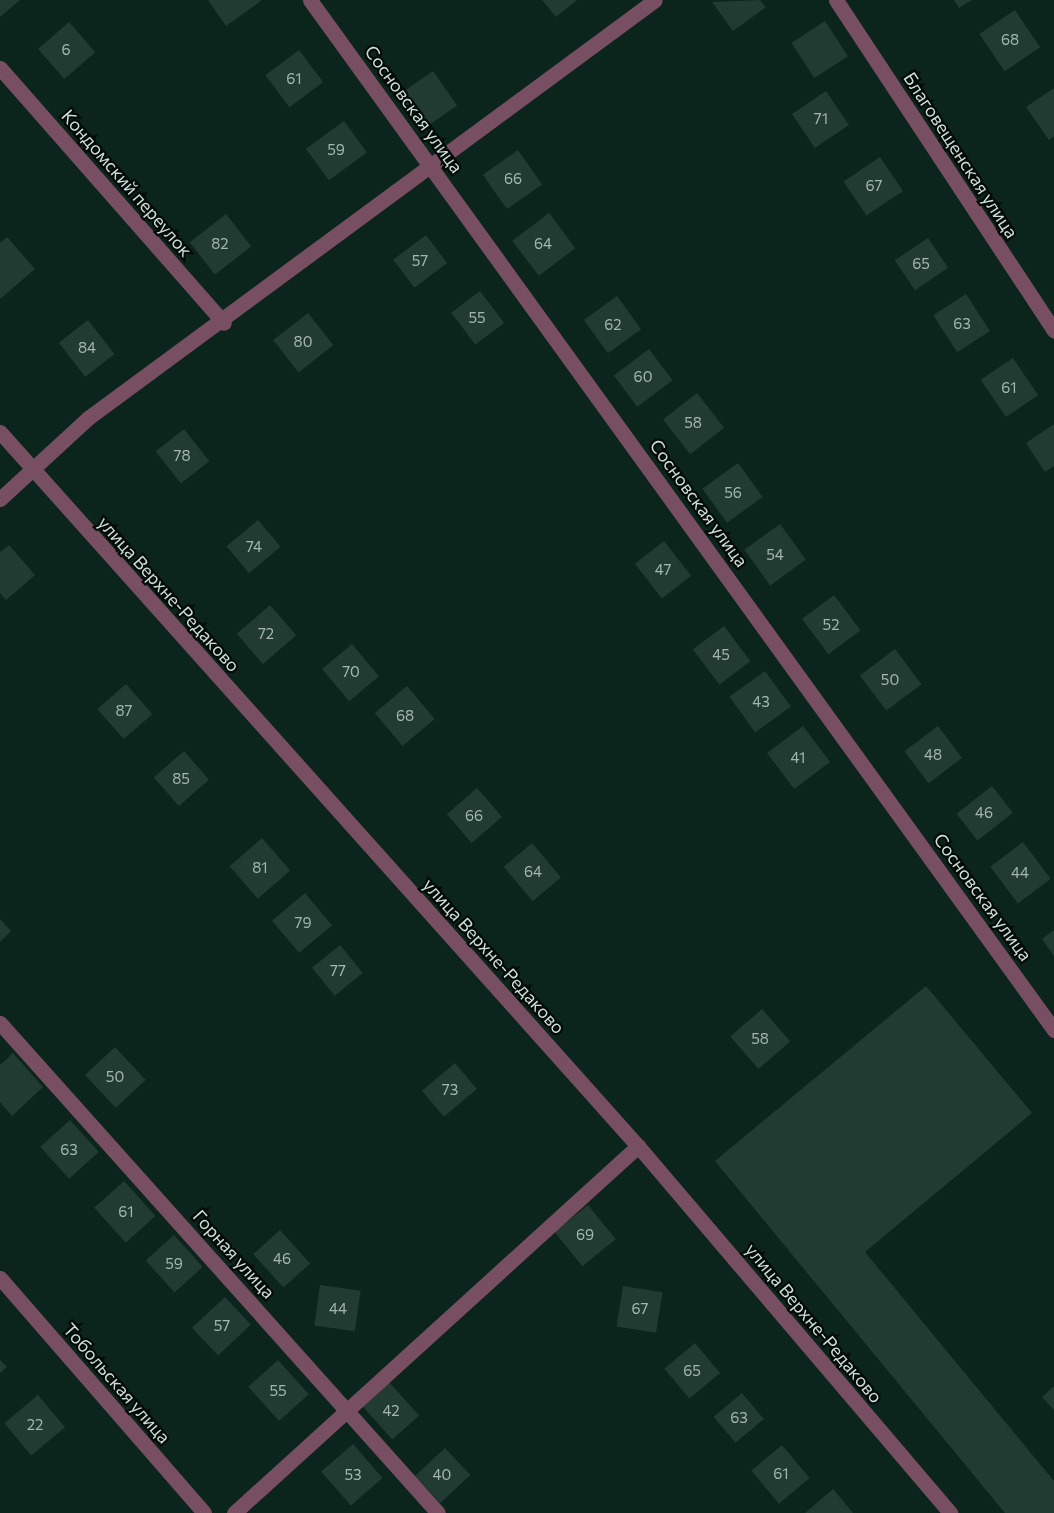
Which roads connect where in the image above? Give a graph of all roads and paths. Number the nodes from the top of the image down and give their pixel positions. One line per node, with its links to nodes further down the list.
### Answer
1 (310, 0): 7 (street, Сосновская улица)
2 (628, 0): 5 (street)
3 (655, 0): 5 (street)
4 (836, 0): 9 (street, Благовещенская улица)
5 (638, 13): 7 (street)
6 (0, 68): 8 (street, Кондомский переулок)
7 (429, 162): 8 (street); 14 (street, Сосновская улица)
8 (224, 322): 11 (street)
9 (1054, 331)
10 (0, 432): 11 (street, улица Верхне-Редаково)
11 (34, 472): 12 (street); 15 (street, улица Верхне-Редаково)
12 (0, 499)
13 (0, 1023): 17 (street, Горная улица)
14 (1054, 1030)
15 (638, 1146): 17 (street); 21 (street, улица Верхне-Редаково)
16 (0, 1278): 18 (street, Тобольская улица)
17 (346, 1409): 19 (street); 20 (street, Горная улица)
18 (204, 1513)
19 (234, 1513)
20 (438, 1513)
21 (950, 1513)

